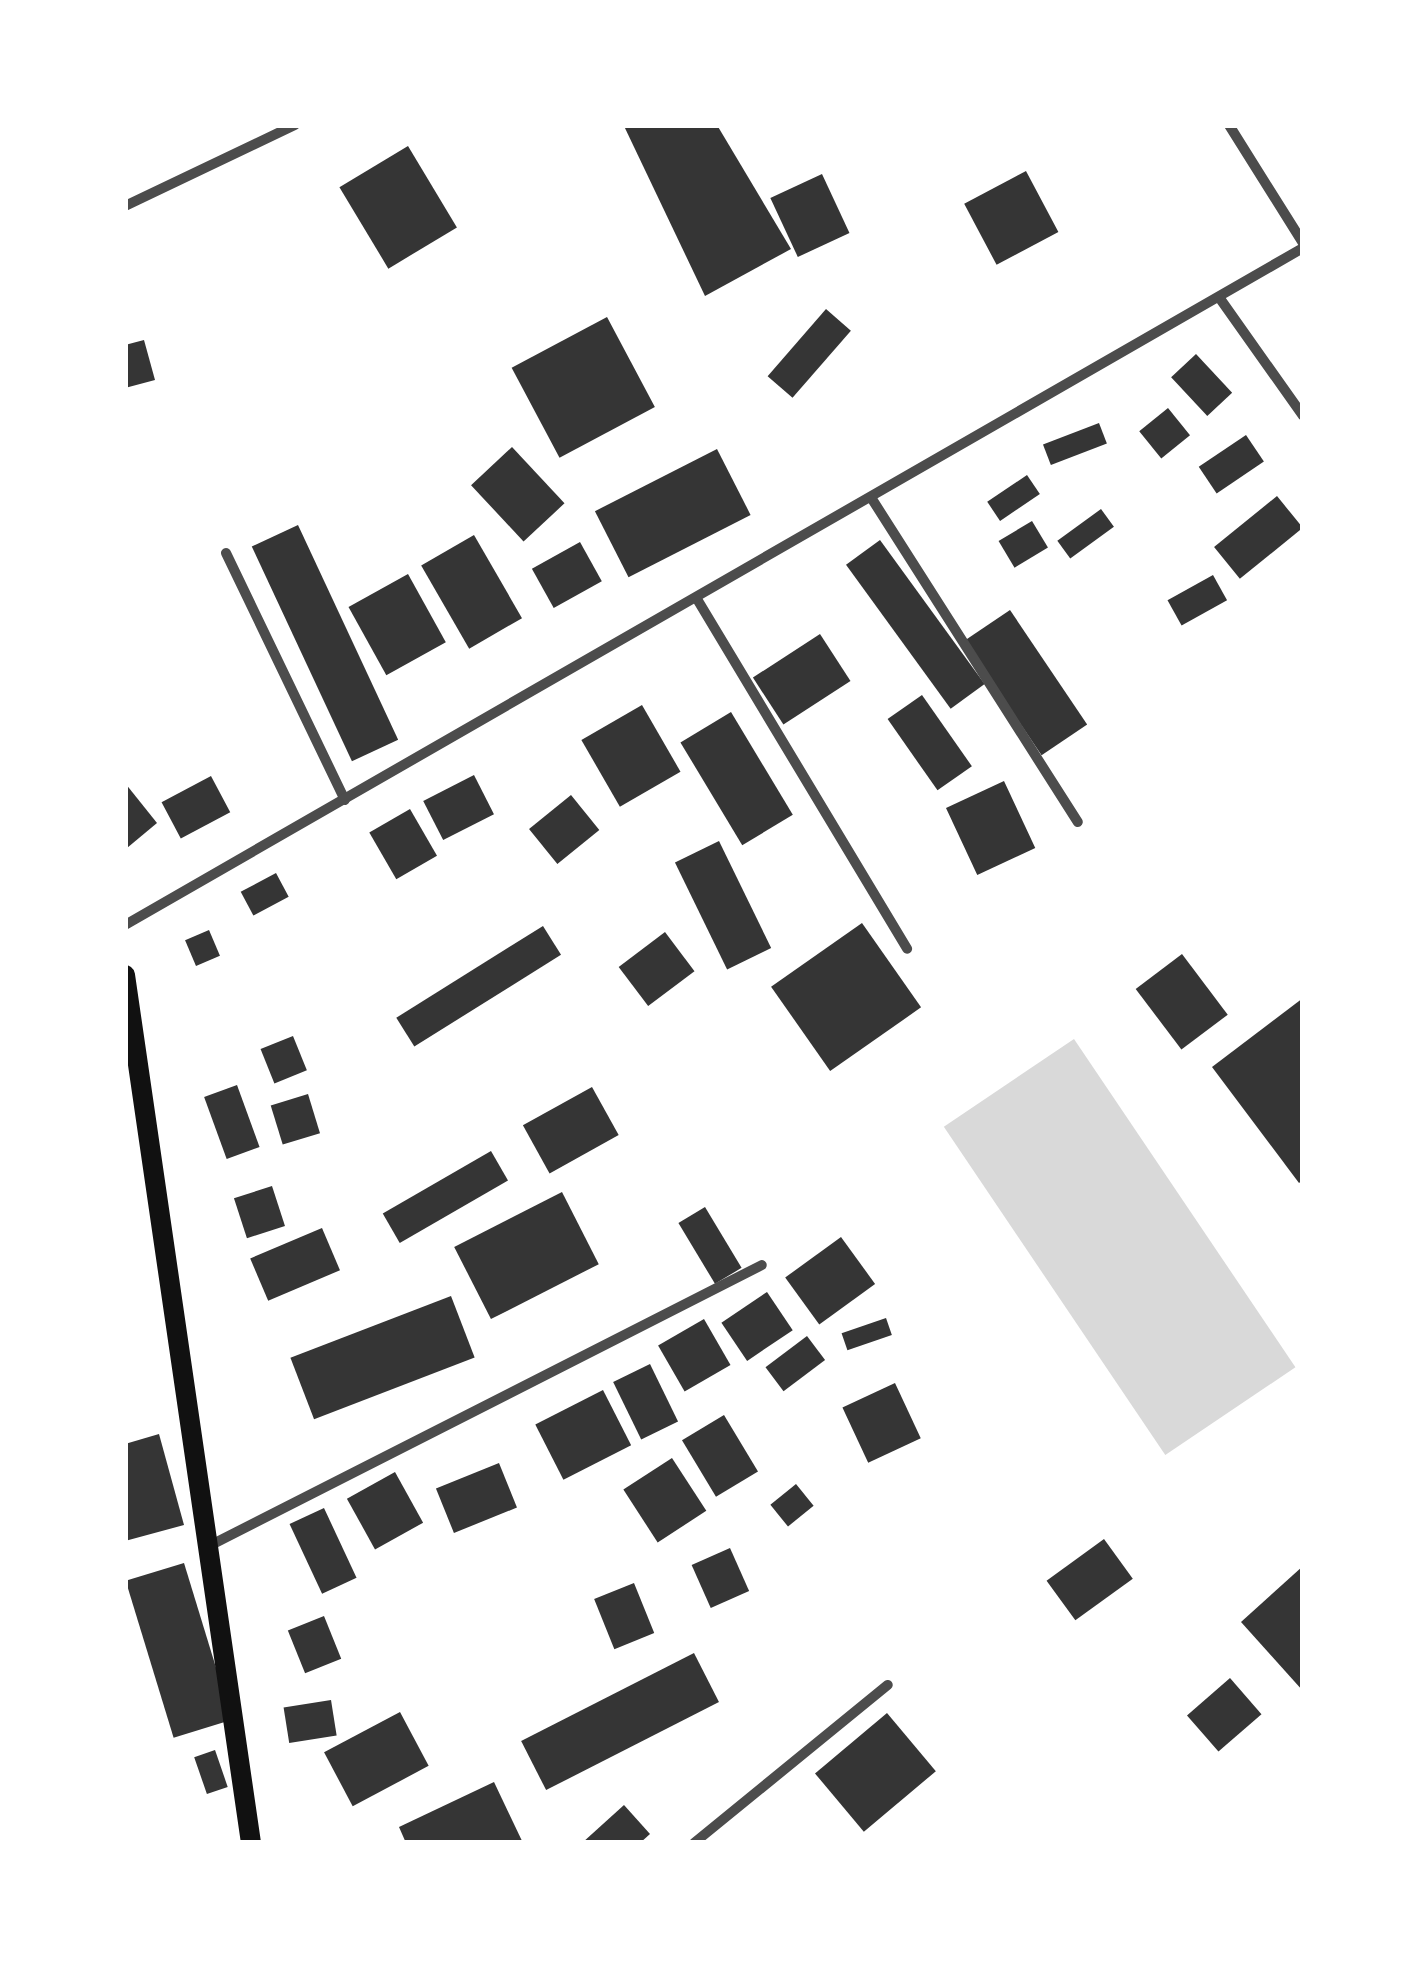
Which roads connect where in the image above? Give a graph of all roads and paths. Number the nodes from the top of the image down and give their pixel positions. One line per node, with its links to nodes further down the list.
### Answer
1 (296, 125): 3 (street)
2 (1229, 125): 4 (street)
3 (125, 206)
4 (1303, 245): 5 (street)
5 (1221, 300): 6 (street); 7 (street)
6 (1303, 416)
7 (872, 499): 9 (street); 11 (street)
8 (226, 554): 10 (street)
9 (697, 599): 10 (street); 13 (street)
10 (345, 800): 12 (street)
11 (1078, 822)
12 (125, 925)
13 (908, 949)
14 (125, 975): 16 (main road)
15 (762, 1265): 16 (street)
16 (210, 1546): 18 (main road)
17 (888, 1685): 19 (street)
18 (249, 1842)
19 (694, 1843)

